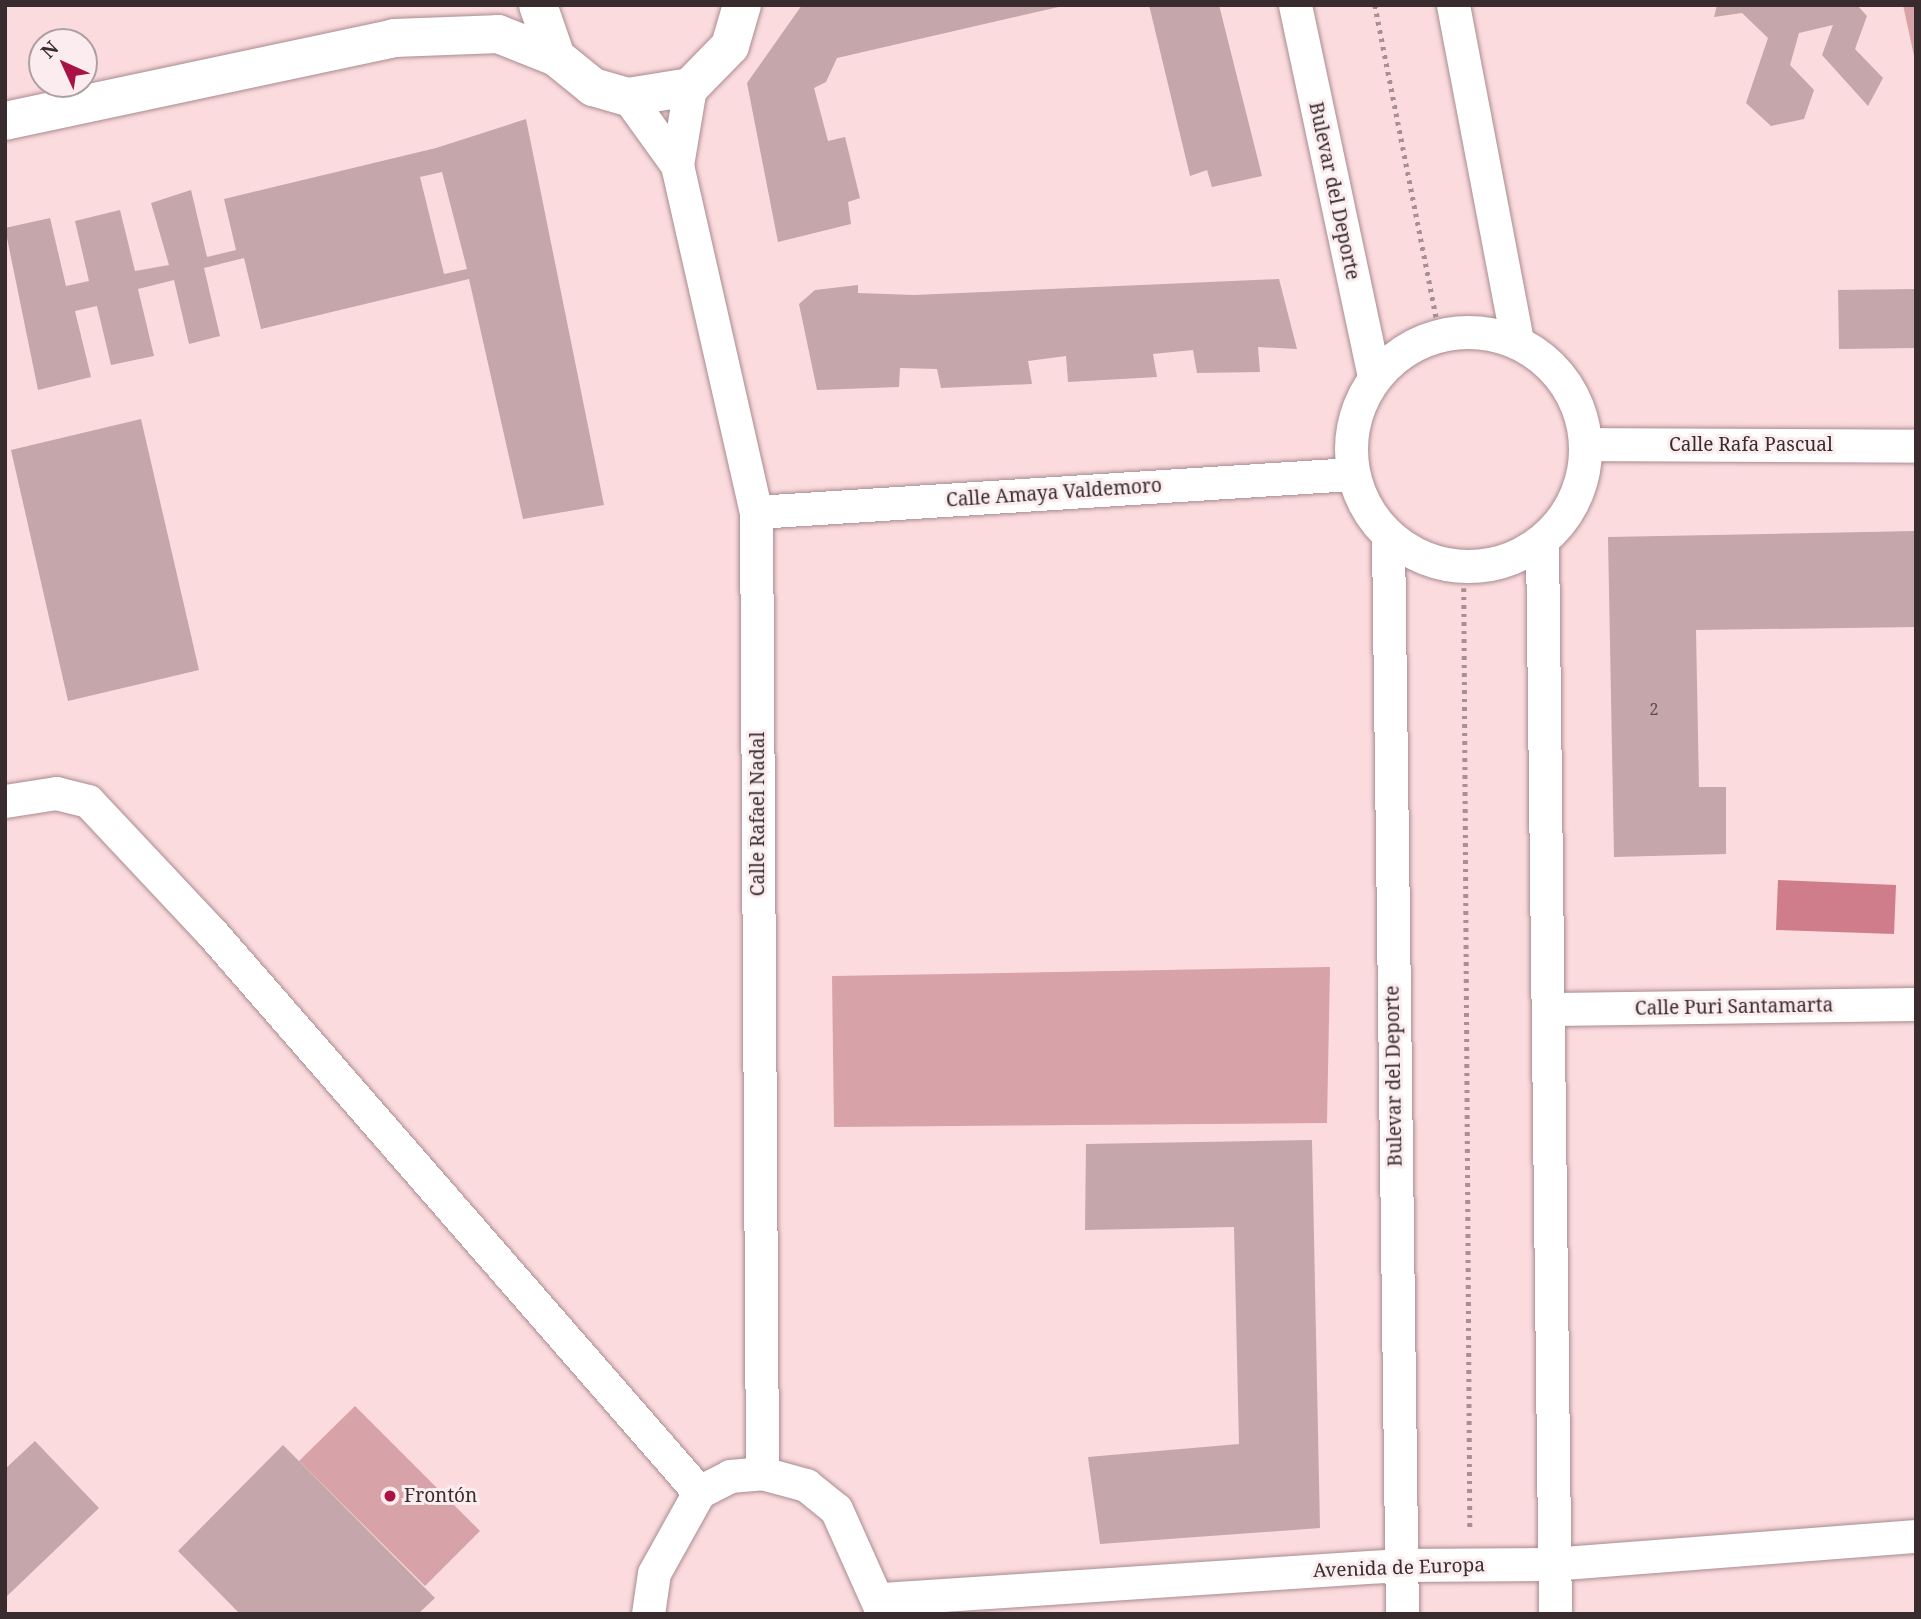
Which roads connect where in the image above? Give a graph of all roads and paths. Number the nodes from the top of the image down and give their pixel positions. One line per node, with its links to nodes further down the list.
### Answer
1 (450, 5): 7 (street)
2 (538, 5): 8 (street)
3 (1295, 5): 15 (street, Bulevar del Deporte)
4 (1376, 5): 13 (path)
5 (1453, 5): 14 (street)
6 (745, 7): 9 (street)
7 (394, 38): 8 (street); 11 (street)
8 (556, 57): 10 (street)
9 (690, 88): 10 (street); 12 (street, Calle Rafael Nadal)
10 (628, 97): 12 (street, Calle Rafael Nadal)
11 (5, 121)
12 (677, 165): 19 (street, Calle Rafael Nadal)
13 (1440, 335): 14 (street); 15 (street)
14 (1517, 342): 16 (street)
15 (1374, 377): 18 (street)
16 (1586, 444): 17 (street, Calle Rafa Pascual); 21 (street)
17 (1916, 446)
18 (1352, 474): 19 (street, Calle Amaya Valdemoro); 20 (street)
19 (756, 512): 26 (street, Calle Rafael Nadal)
20 (1388, 537): 21 (street); 31 (street, Bulevar del Deporte)
21 (1542, 541): 25 (street)
22 (1464, 588): 28 (path)
23 (5, 801): 27 (street)
24 (1916, 1004): 25 (street, Calle Puri Santamarta)
25 (1553, 1009): 30 (street)
26 (762, 1473): 27 (street); 32 (street)
27 (699, 1492): 33 (street)
28 (1470, 1536)
29 (1916, 1536): 30 (street, Avenida de Europa)
30 (1551, 1564): 31 (street, Avenida de Europa); 35 (street)
31 (1401, 1565): 32 (street, Avenida de Europa); 34 (street, Bulevar del Deporte)
32 (882, 1606)
33 (648, 1614)
34 (1402, 1614)
35 (1555, 1614)

